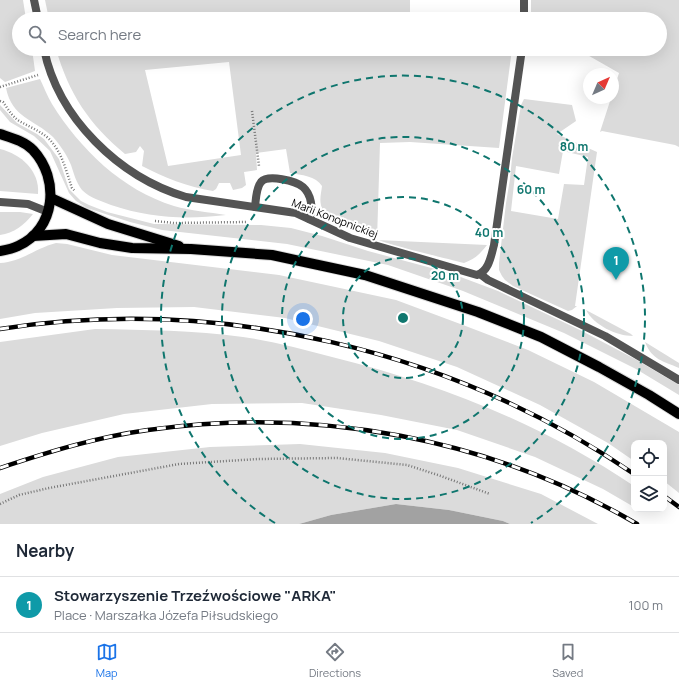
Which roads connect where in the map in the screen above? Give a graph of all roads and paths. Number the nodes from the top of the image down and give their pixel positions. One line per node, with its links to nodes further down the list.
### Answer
1 (34, 0): 3 (street)
2 (524, 0): 4 (street)
3 (37, 12)
4 (524, 12)
5 (46, 56): 14 (street, Marii Konopnickiej)
6 (521, 56): 20 (street)
7 (21, 80): 8 (path)
8 (0, 87)
9 (252, 111): 11 (path)
10 (0, 134): 12 (main road)
11 (260, 170)
12 (51, 198): 15 (main road); 18 (main road)
13 (0, 202): 15 (street)
14 (255, 207): 16 (street, Marii Konopnickiej); 16 (street)
15 (48, 212): 17 (main road)
16 (309, 219): 20 (street, Marii Konopnickiej)
17 (33, 236): 18 (main road); 19 (main road)
18 (191, 249): 22 (main road)
19 (0, 251)
20 (480, 274): 21 (street, Marii Konopnickiej)
21 (679, 380)
22 (679, 414)
23 (490, 494): 24 (path)
24 (0, 504)

